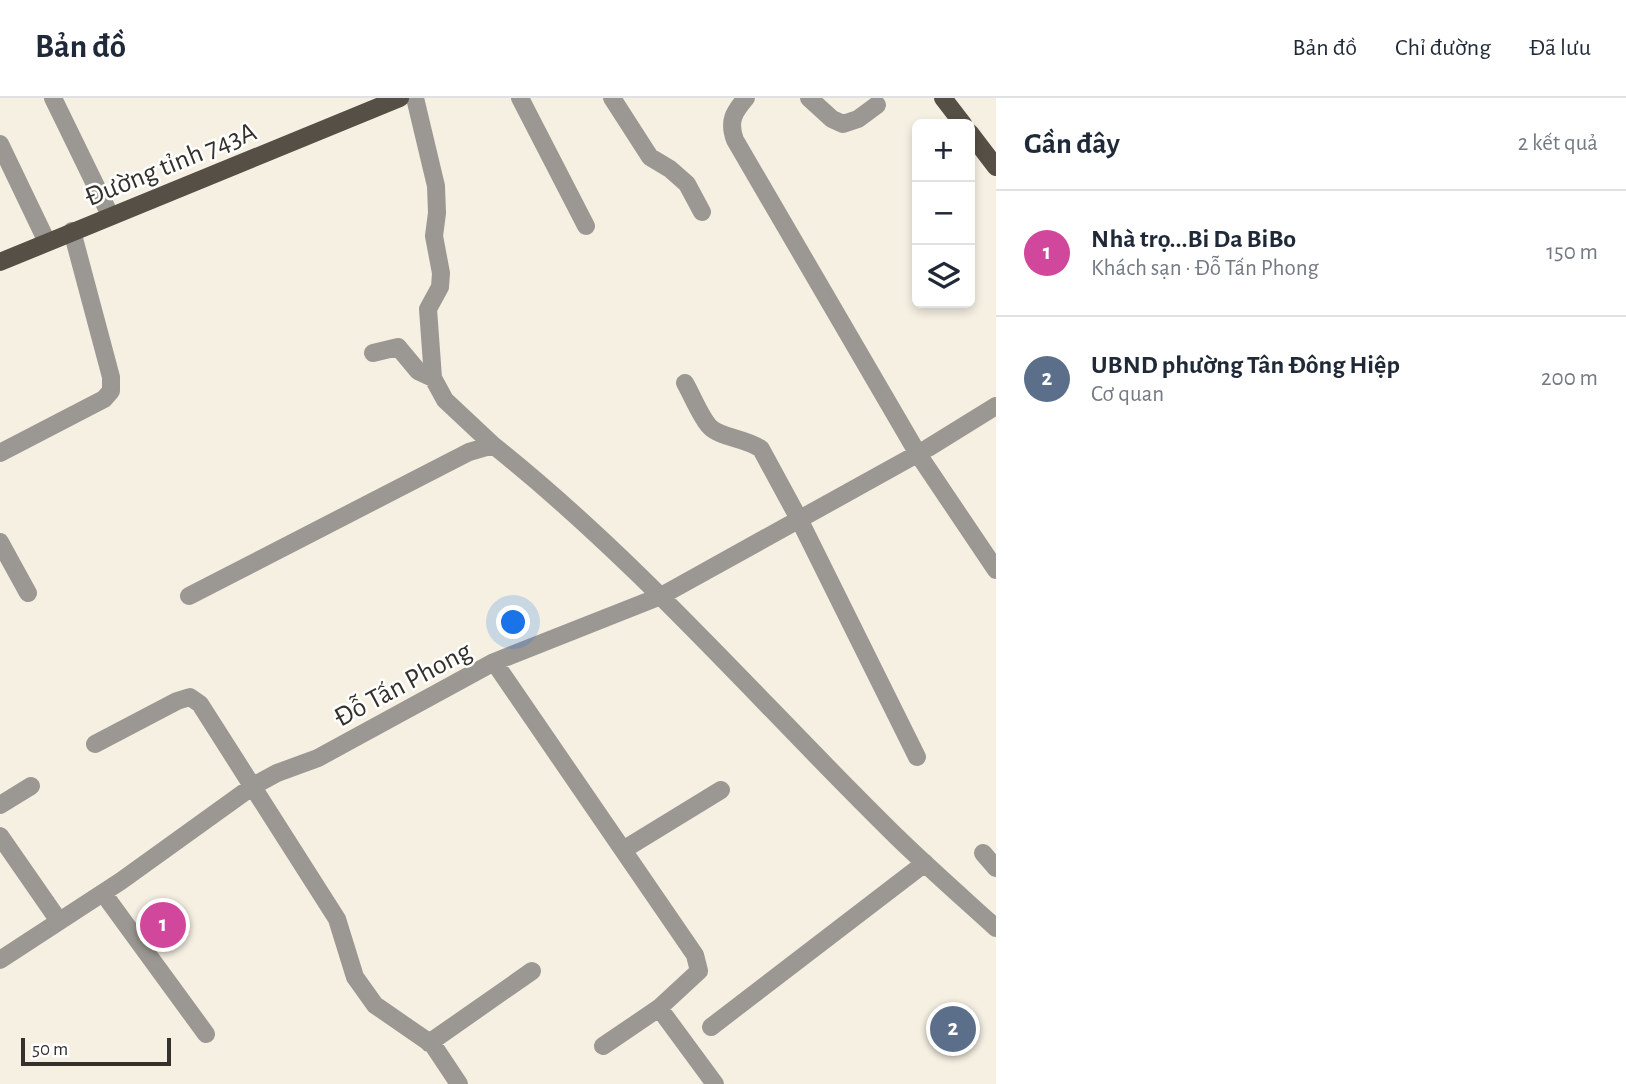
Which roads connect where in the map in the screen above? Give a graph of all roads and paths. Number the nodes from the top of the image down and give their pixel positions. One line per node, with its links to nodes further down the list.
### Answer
1 (53, 98): 15 (street)
2 (400, 98): 15 (main road, Đường tỉnh 743A)
3 (415, 98): 21 (street)
4 (520, 98): 16 (street)
5 (612, 98): 14 (street)
6 (747, 98): 26 (street)
7 (809, 98): 9 (street)
8 (943, 98): 10 (main road)
9 (877, 105)
10 (959, 119)
11 (975, 140): 13 (main road)
12 (0, 145): 18 (street)
13 (996, 167)
14 (702, 212)
15 (110, 215): 17 (main road, Đường tỉnh 743A)
16 (586, 226)
17 (72, 231): 18 (main road, Đường tỉnh 743A); 25 (street)
18 (47, 242): 19 (main road, Đường tỉnh 743A)
19 (0, 262)
20 (373, 353): 21 (street)
21 (433, 378): 24 (street)
22 (685, 383): 27 (street)
23 (994, 412): 26 (street, Đỗ Tấn Phong)
24 (494, 445): 31 (street); 32 (street)
25 (0, 453)
26 (918, 454): 27 (street, Đỗ Tấn Phong); 29 (street)
27 (799, 519): 31 (street, Đỗ Tấn Phong); 35 (street)
28 (0, 542): 30 (street)
29 (996, 570)
30 (28, 593)
31 (661, 596): 33 (street, Đỗ Tấn Phong); 43 (street)
32 (189, 597)
33 (494, 662): 37 (street, Đỗ Tấn Phong); 41 (street)
34 (94, 744): 37 (street)
35 (917, 757)
36 (31, 786): 39 (street)
37 (254, 786): 45 (street, Đỗ Tấn Phong); 53 (street)
38 (721, 790): 41 (street)
39 (0, 805)
40 (0, 836): 46 (street)
41 (623, 850): 50 (street)
42 (983, 853): 44 (street)
43 (925, 863): 47 (street); 51 (street)
44 (996, 868)
45 (103, 893): 46 (street, Đỗ Tấn Phong); 52 (street)
46 (59, 921): 48 (street, Đỗ Tấn Phong)
47 (996, 928)
48 (0, 960)
49 (533, 971): 53 (street)
50 (659, 1008): 54 (street); 56 (street)
51 (711, 1027)
52 (206, 1034)
53 (429, 1043): 55 (street)
54 (603, 1046)
55 (459, 1084)
56 (715, 1084)

